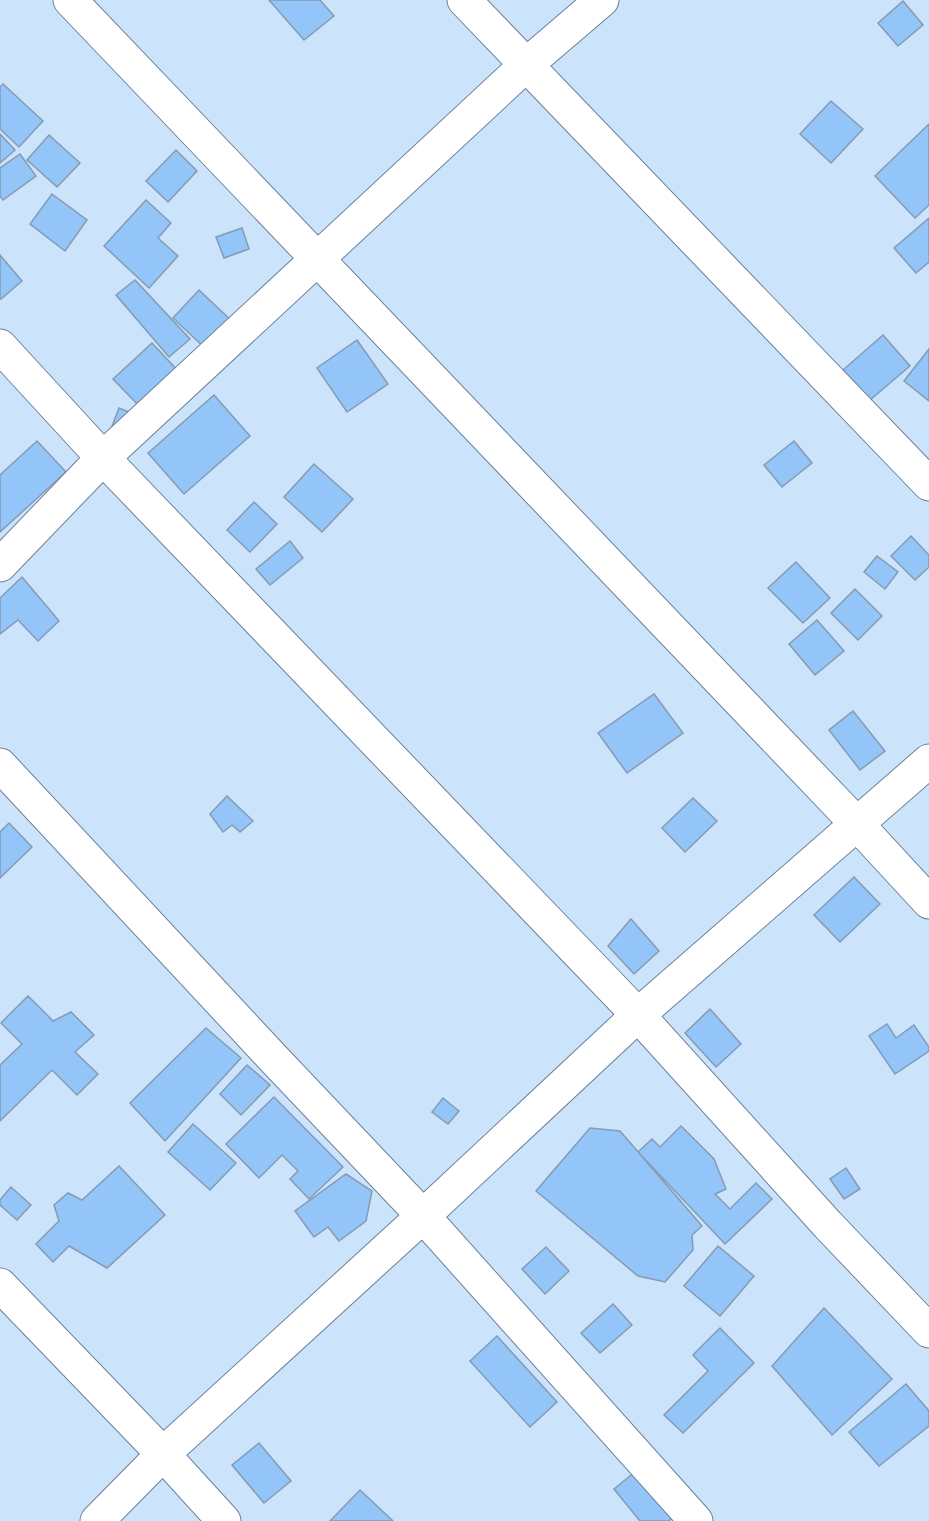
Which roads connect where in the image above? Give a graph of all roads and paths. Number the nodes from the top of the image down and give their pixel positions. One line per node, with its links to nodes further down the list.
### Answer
1 (70, 0): 5 (street)
2 (464, 0): 4 (street)
3 (602, 0): 4 (street)
4 (526, 65): 5 (street); 8 (street)
5 (318, 258): 7 (street); 12 (street)
6 (0, 346): 7 (street)
7 (103, 459): 9 (street); 14 (street)
8 (929, 484)
9 (0, 565)
10 (929, 762): 12 (street)
11 (0, 765): 15 (street)
12 (857, 824): 13 (street); 14 (street)
13 (929, 902)
14 (638, 1015): 15 (street); 17 (street)
15 (423, 1216): 18 (street); 21 (street)
16 (0, 1285): 18 (street)
17 (929, 1331)
18 (163, 1454): 19 (street); 20 (street)
19 (97, 1521)
20 (224, 1521)
21 (696, 1521)

